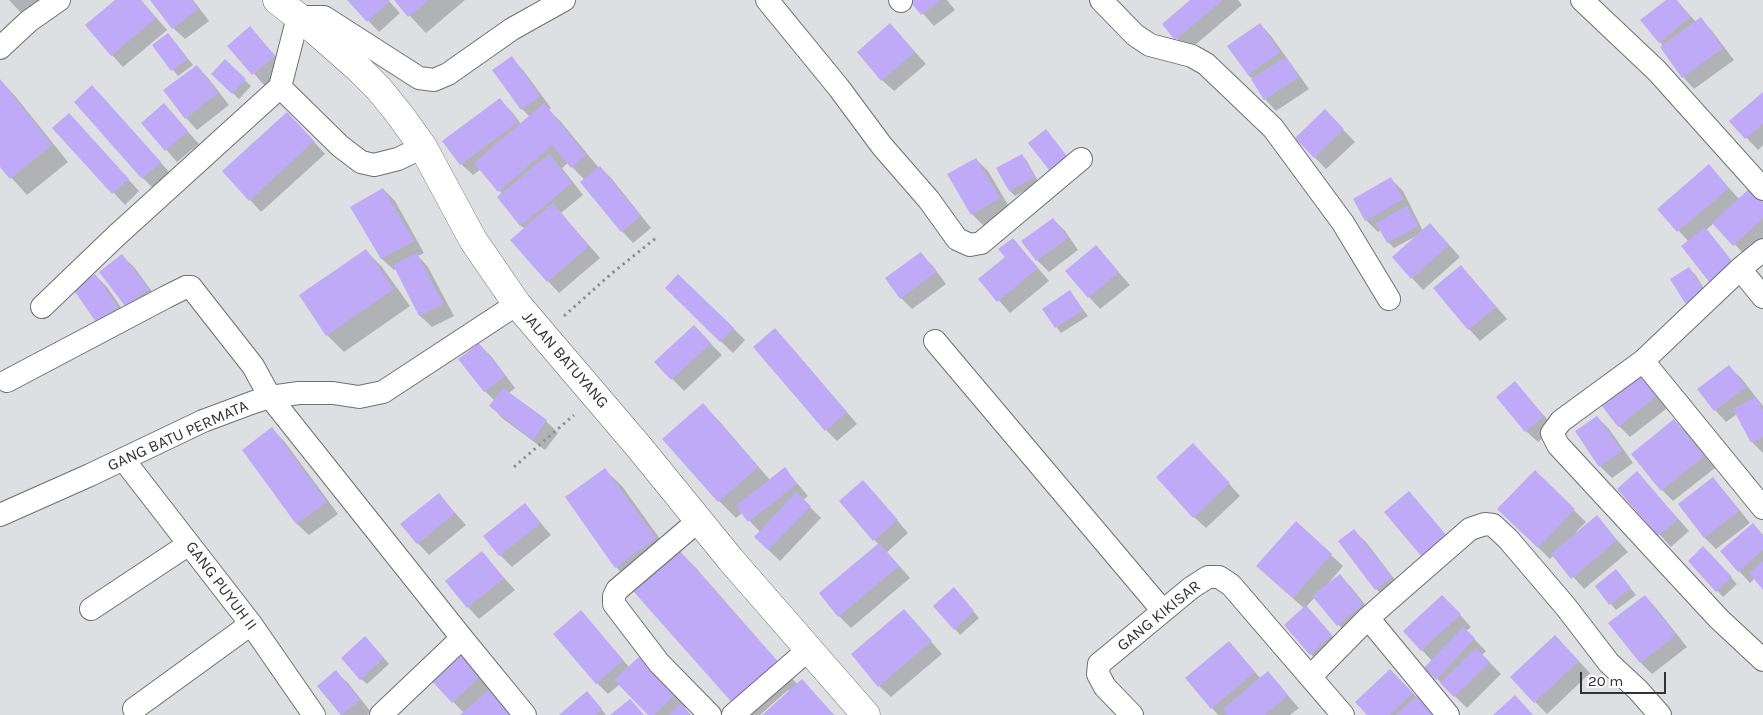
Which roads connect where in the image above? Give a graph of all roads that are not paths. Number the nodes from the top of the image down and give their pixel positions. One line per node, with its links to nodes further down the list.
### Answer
1 (59, 0): 8 (street)
2 (277, 0): 7 (street, JALAN BATUYANG)
3 (564, 0): 7 (street)
4 (768, 0): 11 (street)
5 (1101, 0): 16 (street)
6 (1582, 0): 12 (street)
7 (298, 17): 9 (street); 10 (street, JALAN BATUYANG)
8 (0, 48)
9 (280, 87): 10 (street); 18 (street)
10 (423, 147): 17 (street, JALAN BATUYANG)
11 (1081, 159)
12 (1763, 189)
13 (1763, 250): 14 (street)
14 (1740, 269): 15 (street); 20 (street)
15 (1763, 297)
16 (1388, 298)
17 (516, 304): 22 (street, GANG BATU PERMATA); 26 (street, JALAN BATUYANG)
18 (42, 307)
19 (935, 341): 29 (street)
20 (1643, 361): 24 (street); 34 (street)
21 (8, 381): 22 (street)
22 (270, 398): 23 (street, GANG BATU PERMATA); 32 (street)
23 (123, 459): 25 (street, GANG BATU PERMATA); 27 (street, GANG PUYUH II)
24 (1763, 508)
25 (0, 515)
26 (698, 521): 33 (street, JALAN BATUYANG); 40 (street)
27 (189, 544): 28 (street); 31 (street, GANG PUYUH II)
28 (91, 608)
29 (1163, 611): 35 (street, GANG KIKISAR); 43 (street, GANG KIKISAR)
30 (1368, 618): 35 (street); 45 (street); 46 (street)
31 (251, 624): 36 (street); 37 (street, GANG PUYUH II)
32 (462, 638): 38 (street); 39 (street)
33 (808, 650): 41 (street); 42 (street, JALAN BATUYANG)
34 (1763, 660)
35 (1311, 676): 44 (street, GANG KIKISAR)
36 (134, 709)
37 (311, 714)
38 (381, 715)
39 (526, 715)
40 (710, 715)
41 (733, 715)
42 (866, 715)
43 (1132, 715)
44 (1343, 715)
45 (1448, 715)
46 (1660, 715)

